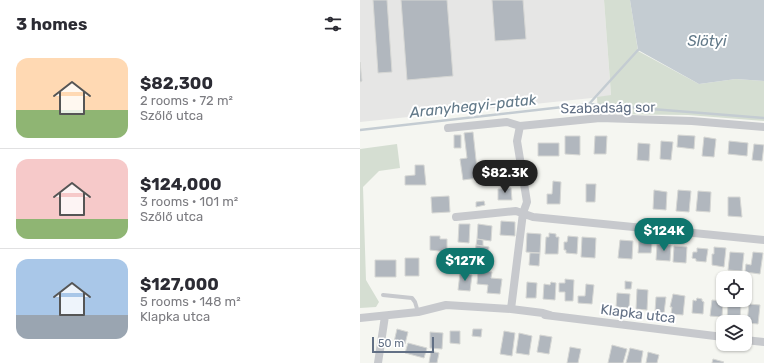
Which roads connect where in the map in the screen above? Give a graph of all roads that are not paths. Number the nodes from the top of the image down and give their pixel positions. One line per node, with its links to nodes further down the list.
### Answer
1 (520, 126): 2 (street, Szabadság sor); 3 (street, Szabadság sor); 4 (street)
2 (451, 127)
3 (764, 127)
4 (523, 213): 5 (street); 6 (street); 8 (street)
5 (456, 217)
6 (764, 240)
7 (383, 295): 9 (lane)
8 (511, 309): 9 (street, Klapka utca); 12 (street, Klapka utca)
9 (418, 312): 10 (street, Klapka utca)
10 (385, 316): 11 (street, Klapka utca); 15 (street)
11 (360, 318)
12 (716, 336)
13 (752, 341): 14 (street)
14 (764, 342)
15 (378, 363)

